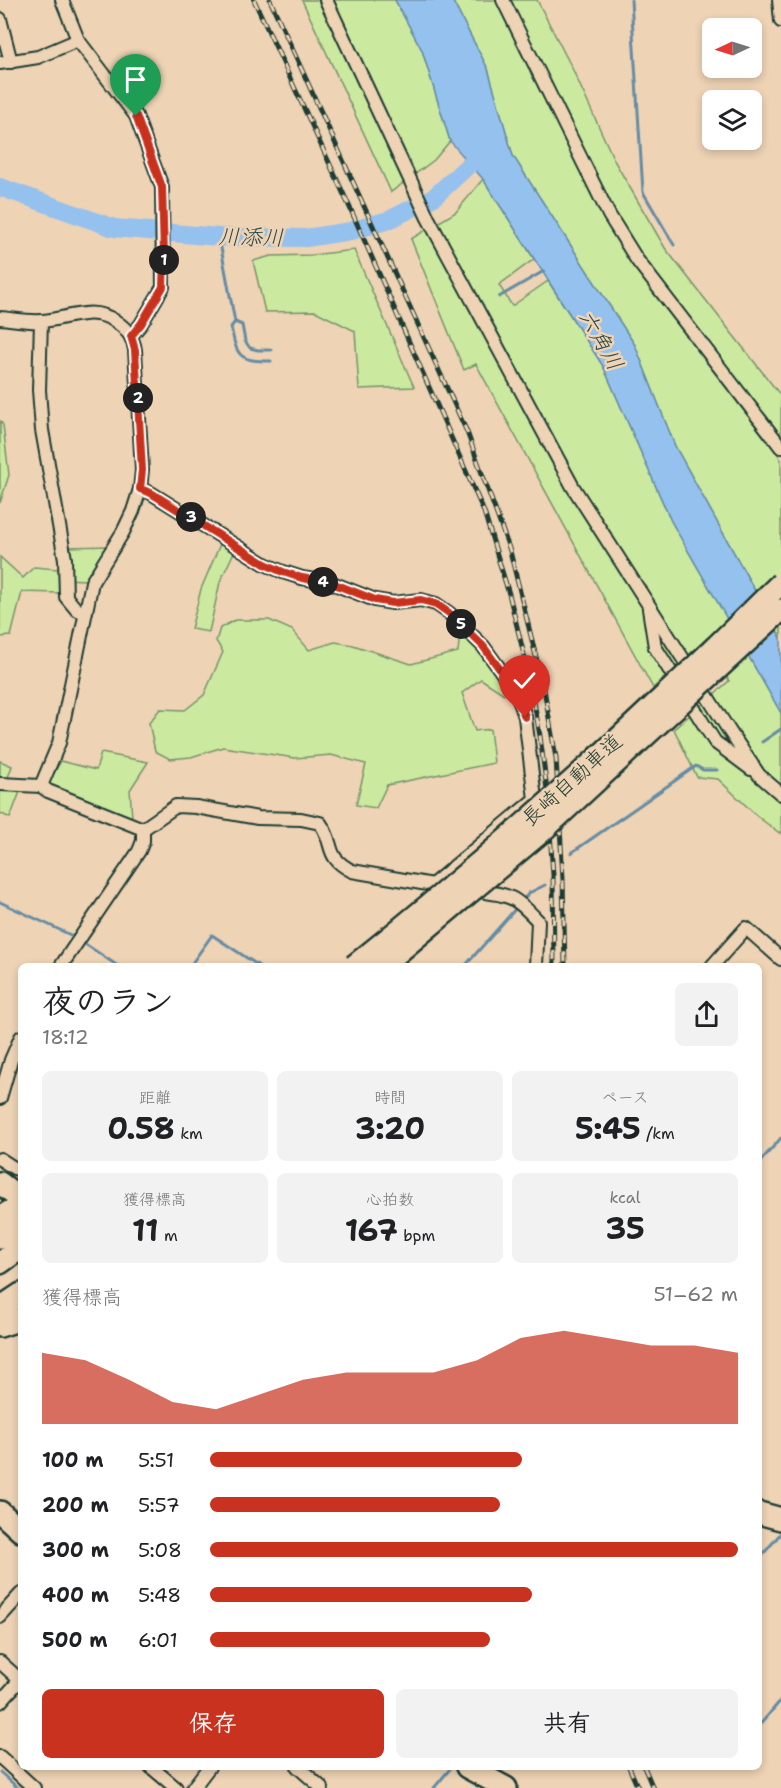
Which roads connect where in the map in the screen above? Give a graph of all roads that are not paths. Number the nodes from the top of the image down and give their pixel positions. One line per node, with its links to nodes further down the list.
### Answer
1 (62, 0): 7 (street)
2 (326, 0): 15 (street)
3 (503, 0): 12 (street)
4 (779, 0): 6 (street)
5 (0, 20): 8 (street)
6 (781, 21)
7 (78, 40): 8 (street); 11 (street)
8 (5, 62)
9 (0, 318): 10 (street)
10 (41, 321): 11 (street); 17 (street)
11 (131, 336): 13 (street)
12 (780, 444)
13 (140, 489): 17 (street); 23 (street)
14 (781, 583): 26 (highway, 長崎自動車道, bridge)
15 (647, 603): 18 (street); 18 (street)
16 (781, 610): 27 (highway, 長崎自動車道, bridge)
17 (85, 613): 20 (street)
18 (759, 775): 21 (street)
19 (0, 784): 20 (street)
20 (41, 786): 22 (street)
21 (781, 794)
22 (143, 829): 23 (street); 25 (street)
23 (431, 885): 28 (street)
24 (781, 959): 29 (street)
25 (63, 963)
26 (358, 963)
27 (386, 963)
28 (536, 963)
29 (715, 963)
30 (18, 1044): 31 (street)
31 (0, 1098)
32 (0, 1159): 33 (street)
33 (18, 1169)
34 (0, 1183): 35 (highway)
35 (18, 1197)
36 (18, 1207): 37 (highway)
37 (0, 1217)
38 (18, 1227): 39 (highway)
39 (0, 1238)
40 (18, 1250): 41 (highway)
41 (0, 1263)
42 (18, 1296): 43 (highway)
43 (0, 1308)
44 (18, 1320): 45 (highway)
45 (0, 1326)
46 (18, 1330): 47 (street)
47 (0, 1337)
48 (0, 1512): 51 (highway)
49 (762, 1514): 50 (highway)
50 (781, 1519)
51 (18, 1528)
52 (18, 1597): 53 (street)
53 (0, 1617)
54 (0, 1662): 55 (street)
55 (18, 1678)
56 (18, 1682): 57 (street)
57 (0, 1702)
58 (0, 1757): 63 (street)
59 (155, 1770): 64 (street)
60 (207, 1770): 65 (street)
61 (301, 1770): 66 (street)
62 (473, 1770): 67 (highway)
63 (34, 1788)
64 (177, 1788)
65 (193, 1788)
66 (322, 1788)
67 (506, 1788)

